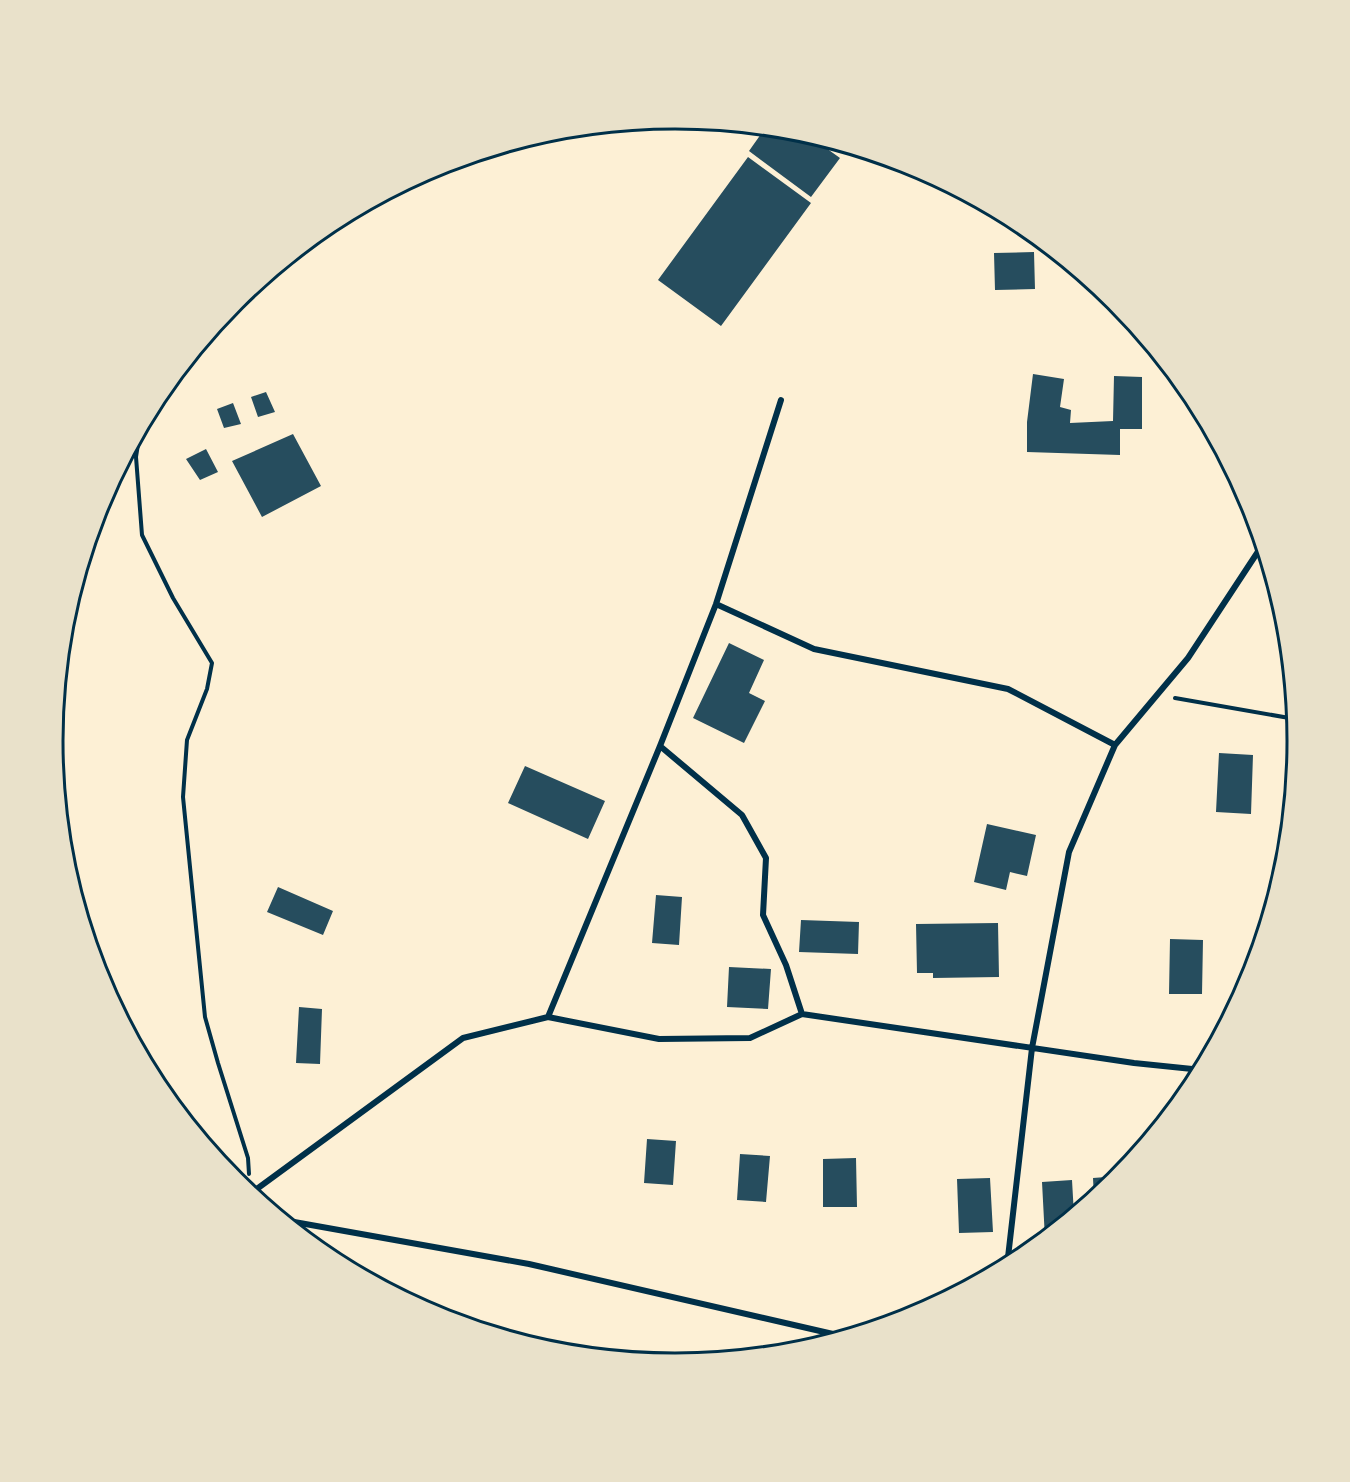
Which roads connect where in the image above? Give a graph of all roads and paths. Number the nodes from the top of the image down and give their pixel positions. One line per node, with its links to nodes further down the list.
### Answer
1 (780, 400): 4 (street)
2 (137, 449): 13 (path)
3 (1257, 553): 5 (street)
4 (716, 604): 7 (street); 8 (street)
5 (1160, 694): 6 (path); 7 (street)
6 (1286, 717)
7 (1115, 745): 11 (street)
8 (660, 746): 9 (street); 10 (street)
9 (802, 1014): 10 (street); 11 (street)
10 (548, 1017): 14 (street)
11 (1032, 1048): 12 (street); 16 (street)
12 (1191, 1069)
13 (249, 1178)
14 (258, 1188)
15 (297, 1222): 17 (street)
16 (1008, 1254)
17 (829, 1333)

